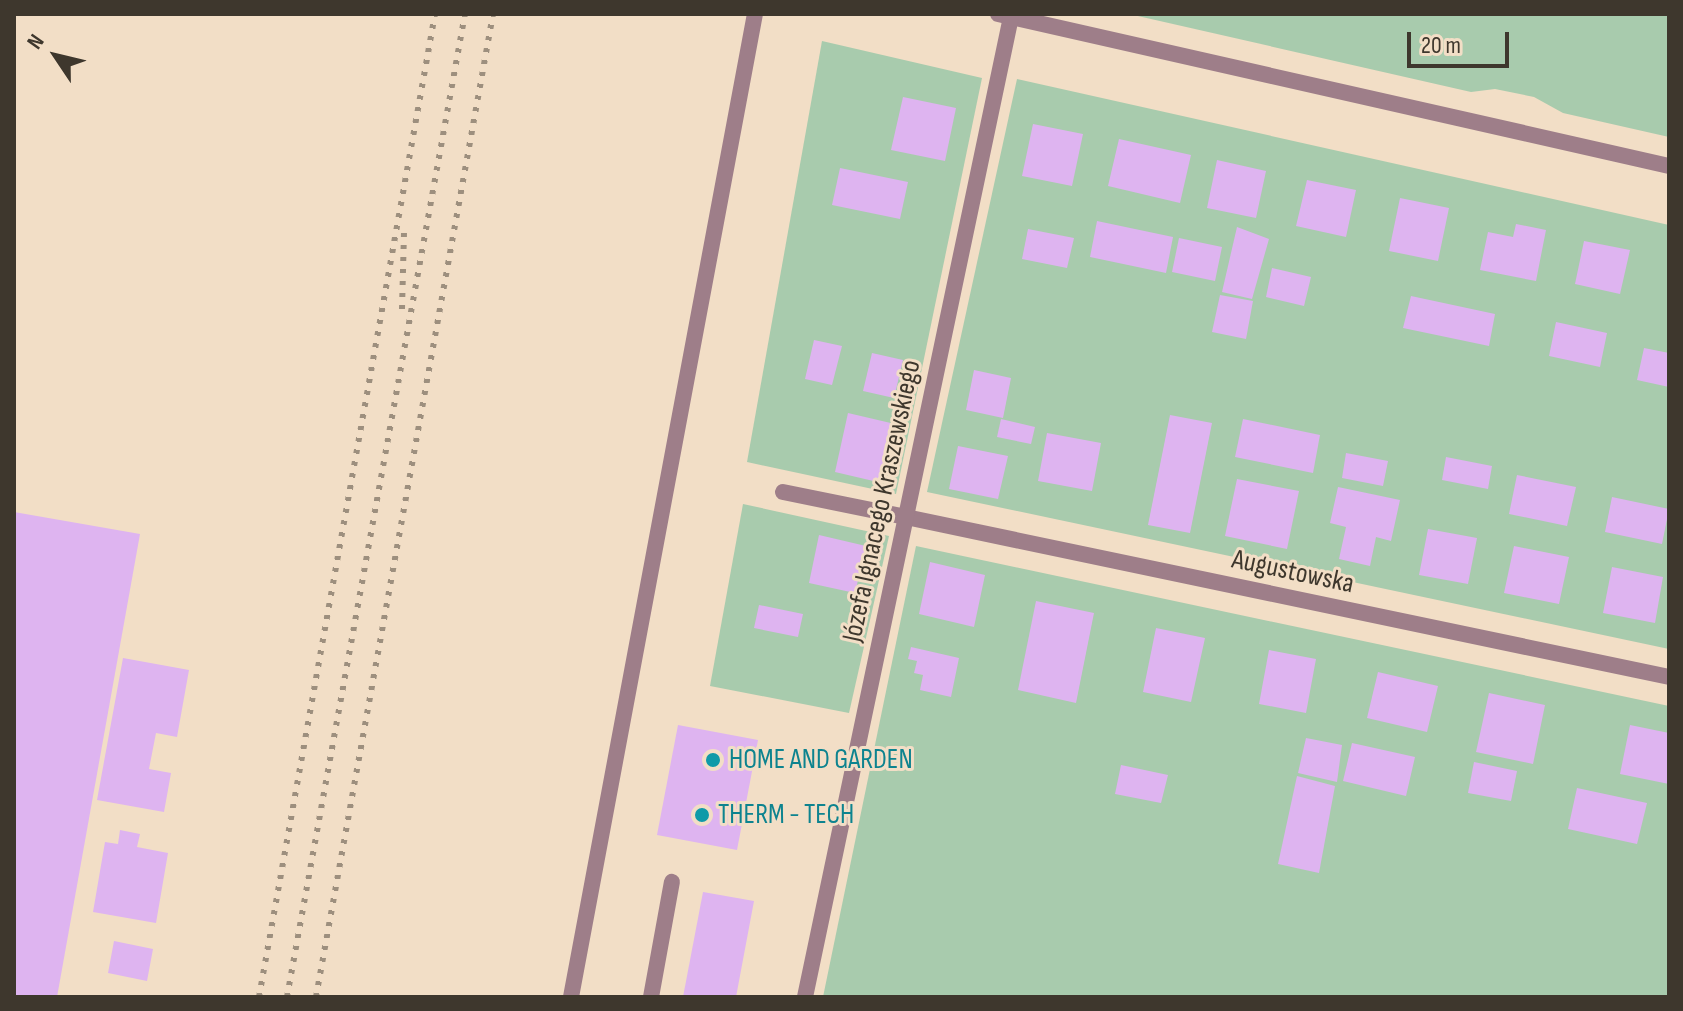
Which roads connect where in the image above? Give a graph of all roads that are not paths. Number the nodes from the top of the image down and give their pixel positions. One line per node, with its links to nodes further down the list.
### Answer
1 (755, 14): 8 (street)
2 (1005, 15): 3 (street); 5 (street, Józefa Ignacego Kraszewskiego)
3 (1669, 166)
4 (783, 492): 5 (street, Augustowska)
5 (906, 517): 6 (street, Augustowska); 10 (street, Józefa Ignacego Kraszewskiego)
6 (1669, 677)
7 (672, 882): 9 (street)
8 (571, 997)
9 (651, 997)
10 (805, 997)

